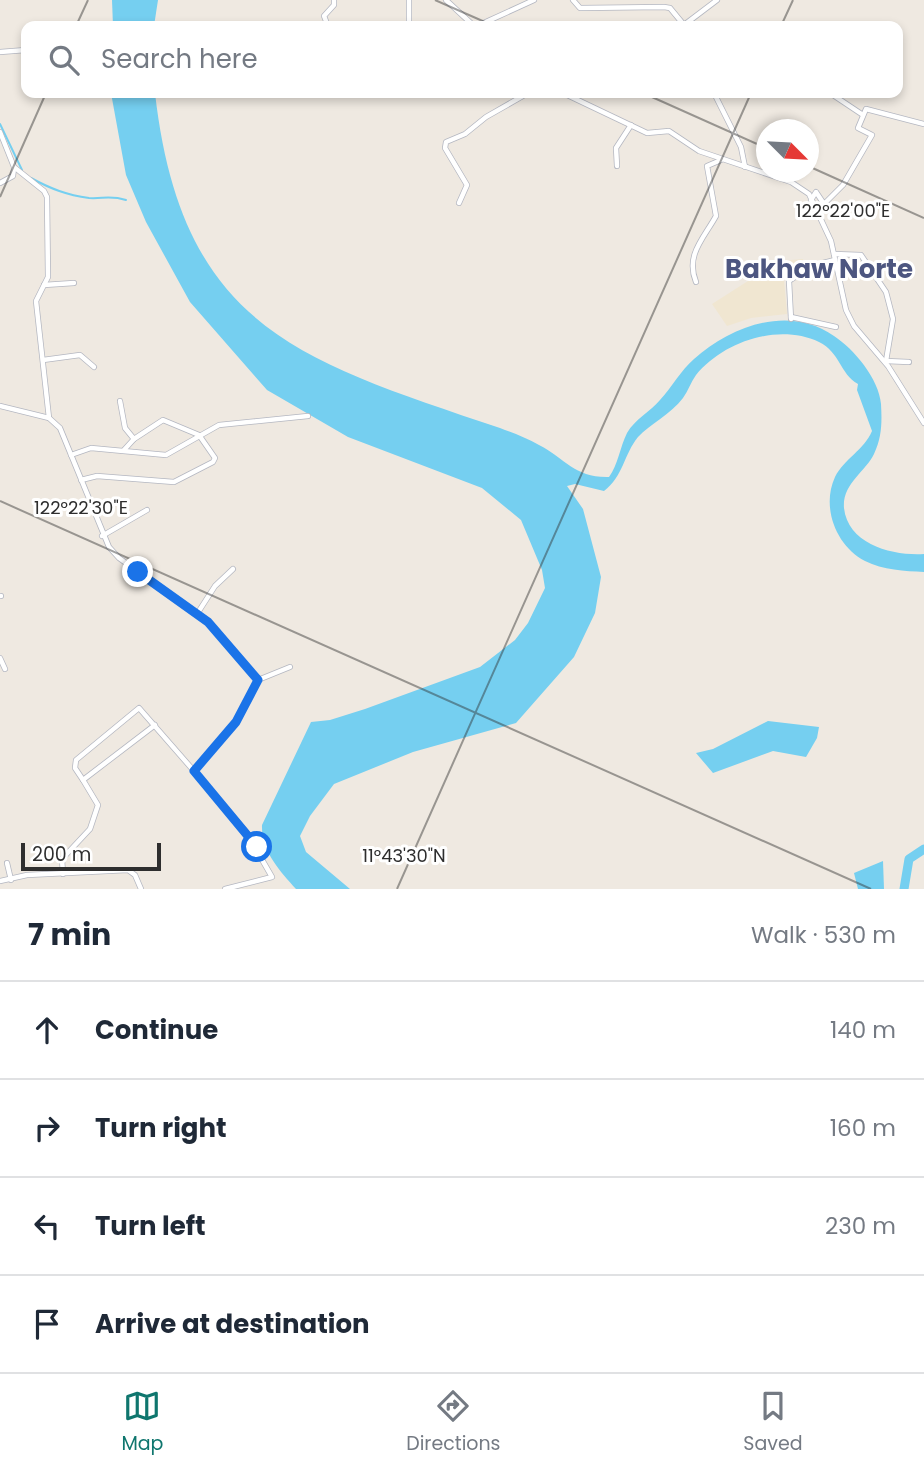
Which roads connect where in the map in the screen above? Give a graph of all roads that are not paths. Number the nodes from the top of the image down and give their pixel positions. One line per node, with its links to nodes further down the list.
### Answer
1 (334, 0): 7 (street)
2 (409, 0): 8 (street)
3 (446, 0): 9 (street)
4 (534, 0): 10 (street)
5 (573, 0): 11 (street)
6 (717, 0): 12 (street)
7 (326, 21)
8 (410, 21)
9 (470, 21)
10 (487, 21)
11 (681, 21)
12 (689, 21)
13 (21, 50): 14 (street)
14 (0, 52)
15 (519, 98): 29 (street)
16 (574, 98): 21 (street)
17 (716, 98): 26 (street)
18 (838, 98): 19 (street)
19 (863, 114): 20 (street); 28 (street)
20 (924, 124)
21 (631, 125): 23 (street); 24 (street)
22 (0, 132): 25 (street)
23 (721, 159): 26 (street); 31 (street)
24 (617, 166)
25 (14, 167): 27 (street); 33 (street)
26 (745, 167): 28 (street)
27 (0, 183)
28 (811, 200): 30 (street)
29 (459, 203)
30 (835, 257): 34 (street); 36 (street); 36 (street)
31 (696, 282)
32 (74, 283): 33 (street)
33 (44, 285): 35 (street)
34 (836, 327)
35 (43, 360): 38 (street); 43 (street)
36 (884, 360): 37 (street); 44 (street)
37 (909, 362)
38 (94, 367)
39 (120, 401): 46 (street)
40 (1, 406): 41 (street); 43 (street)
41 (0, 415)
42 (308, 416): 45 (street)
43 (49, 418): 48 (street)
44 (924, 423)
45 (199, 435): 46 (street); 47 (street); 49 (street)
46 (134, 439): 47 (street)
47 (124, 450): 48 (street)
48 (72, 454): 49 (street)
49 (81, 480): 51 (street)
50 (147, 510): 51 (street)
51 (102, 536): 53 (street)
52 (233, 569): 53 (street)
53 (197, 614): 57 (street)
54 (0, 658): 56 (street)
55 (290, 667): 57 (street)
56 (5, 669)
57 (258, 680): 59 (street)
58 (155, 725): 59 (street); 60 (street); 60 (street)
59 (194, 771): 66 (street)
60 (83, 779): 62 (street)
61 (6, 863): 63 (street)
62 (63, 874): 63 (street); 65 (street)
63 (10, 880): 64 (street)
64 (0, 881)
65 (141, 889)
66 (225, 889)

